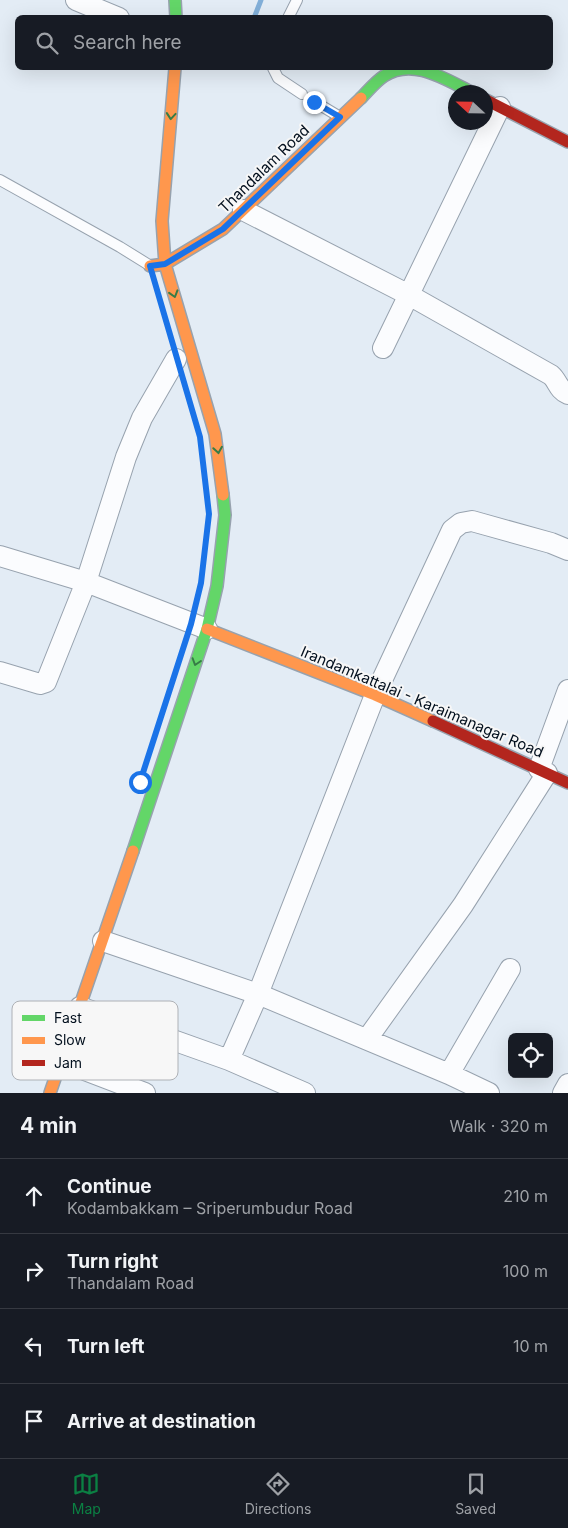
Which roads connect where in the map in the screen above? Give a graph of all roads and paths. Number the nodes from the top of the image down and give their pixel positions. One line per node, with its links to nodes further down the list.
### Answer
1 (76, 0): 4 (street)
2 (175, 0): 5 (main road)
3 (297, 0): 6 (lane)
4 (113, 15)
5 (176, 15)
6 (290, 15)
7 (175, 70): 21 (main road, one-way to 21)
8 (274, 70): 12 (lane)
9 (399, 70): 15 (main road, Thandalam Road)
10 (417, 70): 11 (main road, Thandalam Road)
11 (457, 85)
12 (302, 94)
13 (314, 102): 15 (lane)
14 (493, 103): 17 (main road)
15 (340, 117): 19 (main road, Thandalam Road)
16 (481, 130): 23 (street)
17 (568, 142)
18 (0, 180): 22 (lane)
19 (243, 210): 21 (main road, Thandalam Road); 23 (street)
20 (149, 248): 22 (main road)
21 (165, 264): 22 (main road, Thandalam Road); 30 (main road, one-way to 30)
22 (151, 270)
23 (409, 295): 24 (street); 26 (street)
24 (383, 348)
25 (177, 360): 29 (street)
26 (568, 394)
27 (568, 550): 33 (street)
28 (0, 556): 29 (street)
29 (86, 582): 30 (street); 31 (street)
30 (195, 623): 33 (main road, Irandamkattalai - Karaimanagar Road); 36 (main road, one-way to 36)
31 (0, 672)
32 (568, 690): 34 (street)
33 (375, 695): 34 (main road, Irandamkattalai - Karaimanagar Road); 38 (street)
34 (543, 771): 35 (main road, Irandamkattalai - Karaimanagar Road); 40 (street)
35 (568, 783)
36 (104, 941): 38 (street); 39 (main road)
37 (510, 969): 43 (street)
38 (258, 994): 40 (street); 42 (street)
39 (82, 1001)
40 (366, 1040): 43 (street)
41 (178, 1042): 42 (street)
42 (229, 1060): 49 (street)
43 (449, 1074): 50 (street)
44 (54, 1080): 47 (main road)
45 (112, 1080): 48 (street)
46 (568, 1084): 51 (street)
47 (50, 1093)
48 (145, 1093)
49 (305, 1093)
50 (489, 1093)
51 (563, 1093)

